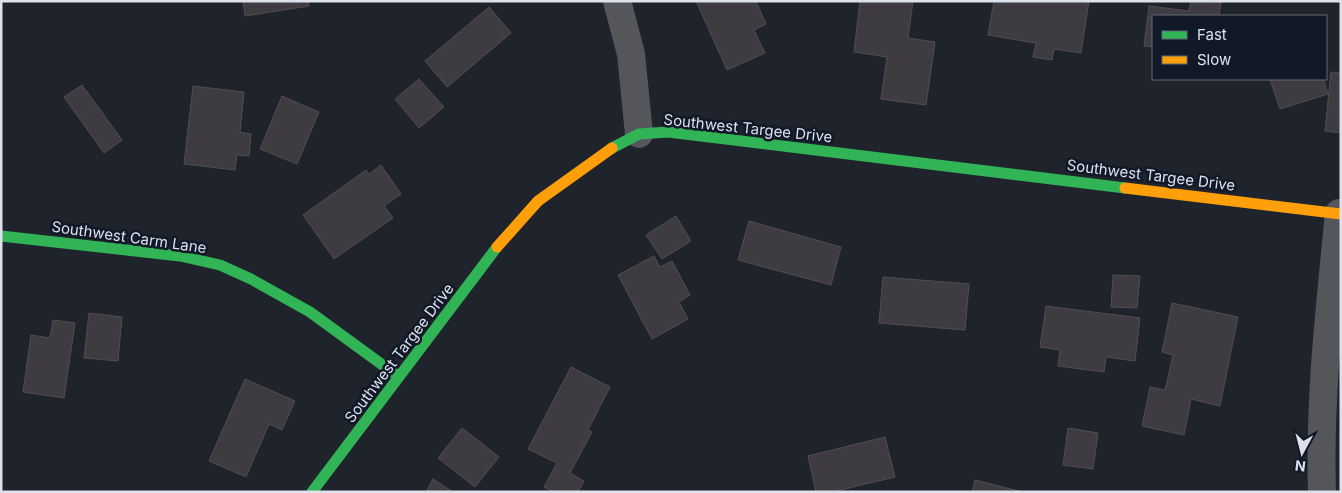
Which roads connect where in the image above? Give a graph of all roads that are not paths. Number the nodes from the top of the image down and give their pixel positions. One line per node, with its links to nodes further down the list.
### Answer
1 (617, 1): 2 (street)
2 (639, 134): 3 (street, Southwest Targee Drive); 5 (street, Southwest Targee Drive)
3 (1340, 213): 7 (street)
4 (1, 236): 5 (street, Southwest Carm Lane)
5 (399, 377): 6 (street, Southwest Targee Drive)
6 (312, 492)
7 (1322, 492)

